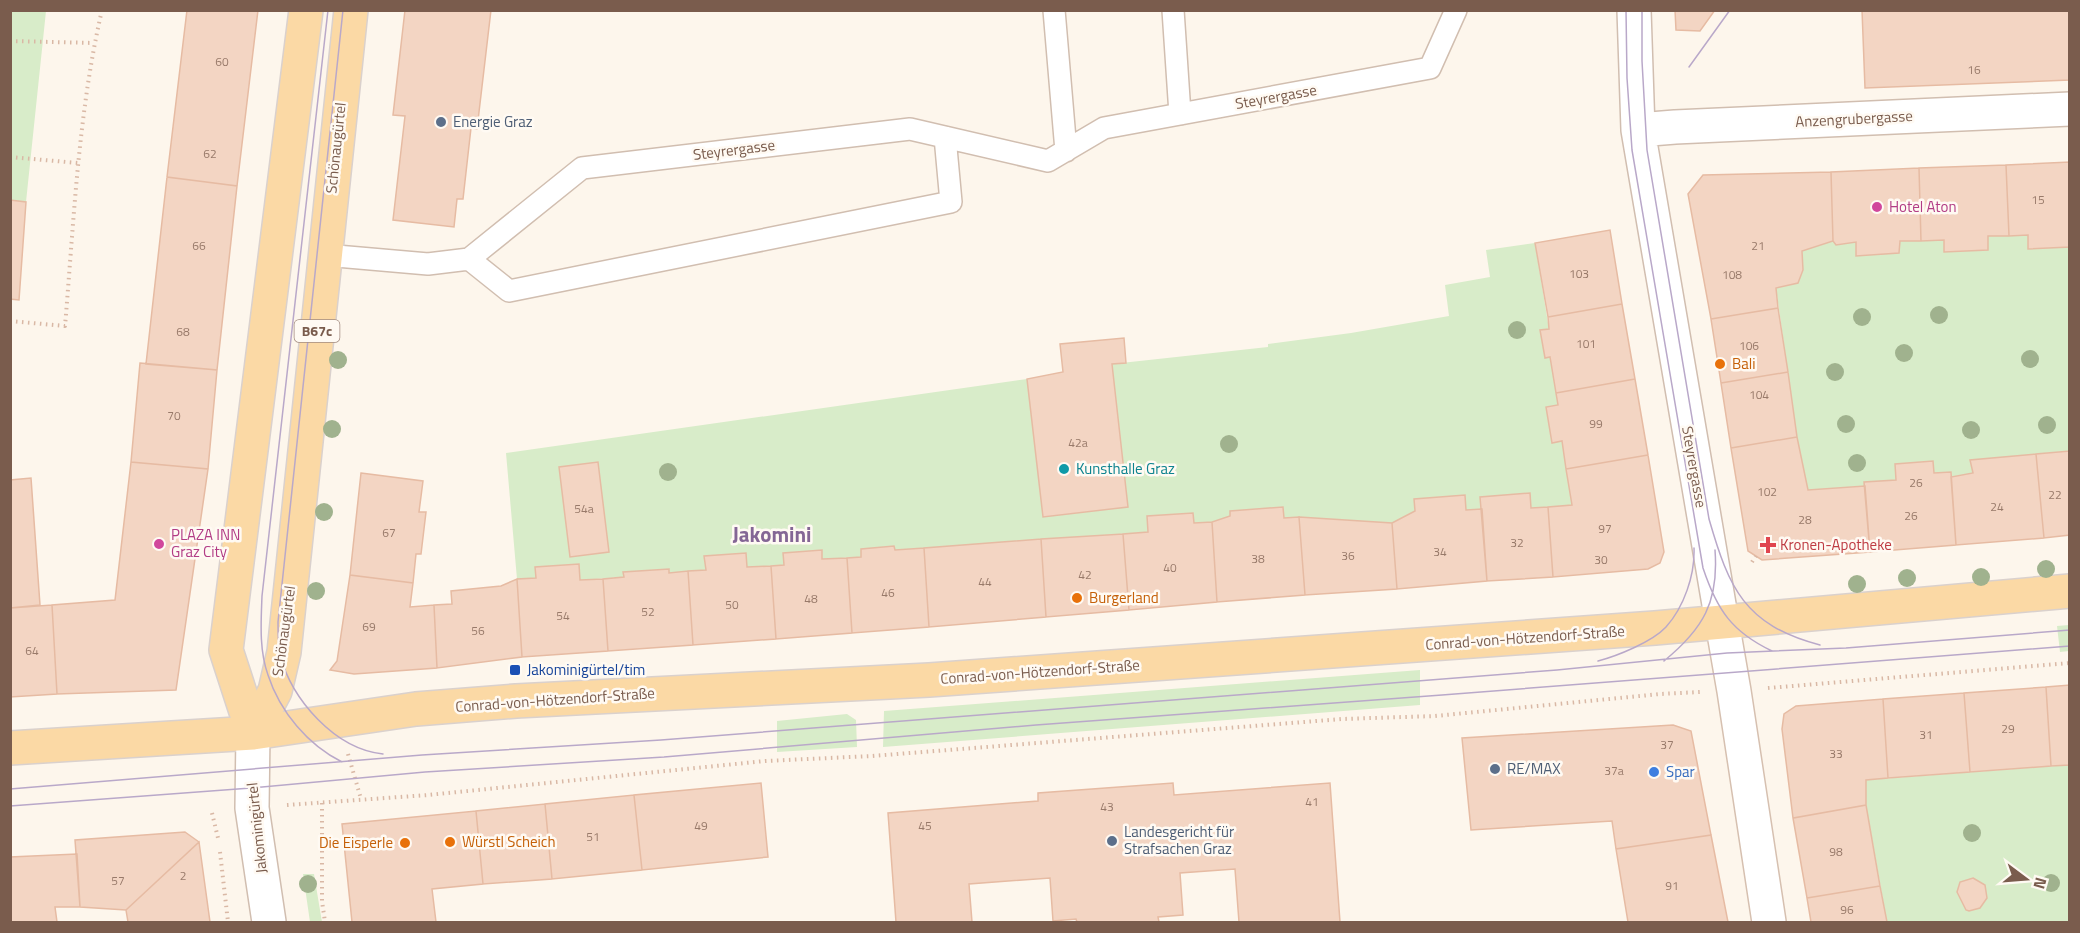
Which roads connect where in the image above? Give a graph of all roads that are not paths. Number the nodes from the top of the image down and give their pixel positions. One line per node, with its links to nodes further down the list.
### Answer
1 (306, 10): 16 (main road)
2 (351, 10): 12 (main road, Schönaugürtel / B67c)
3 (1054, 10): 11 (lane)
4 (1173, 10): 8 (lane)
5 (1456, 10): 8 (lane, Steyrergasse)
6 (1634, 10): 9 (street, Steyrergasse)
7 (2070, 109): 9 (street, Anzengrubergasse)
8 (1180, 114): 11 (lane, Steyrergasse)
9 (1638, 130): 15 (street, Steyrergasse)
10 (945, 137): 11 (lane, Steyrergasse); 13 (lane, Steyrergasse); 13 (lane)
11 (1066, 151)
12 (325, 255): 13 (lane); 16 (main road, Schönaugürtel / B67c)
13 (469, 259)
14 (2070, 591): 15 (main road, Conrad-von-Hötzendorf-Straße)
15 (1722, 622): 16 (main road, Conrad-von-Hötzendorf-Straße); 19 (street, Steyrergasse)
16 (253, 733): 17 (main road, Conrad-von-Hötzendorf-Straße); 18 (street, Jakominigürtel)
17 (10, 748)
18 (269, 922)
19 (1769, 922)

